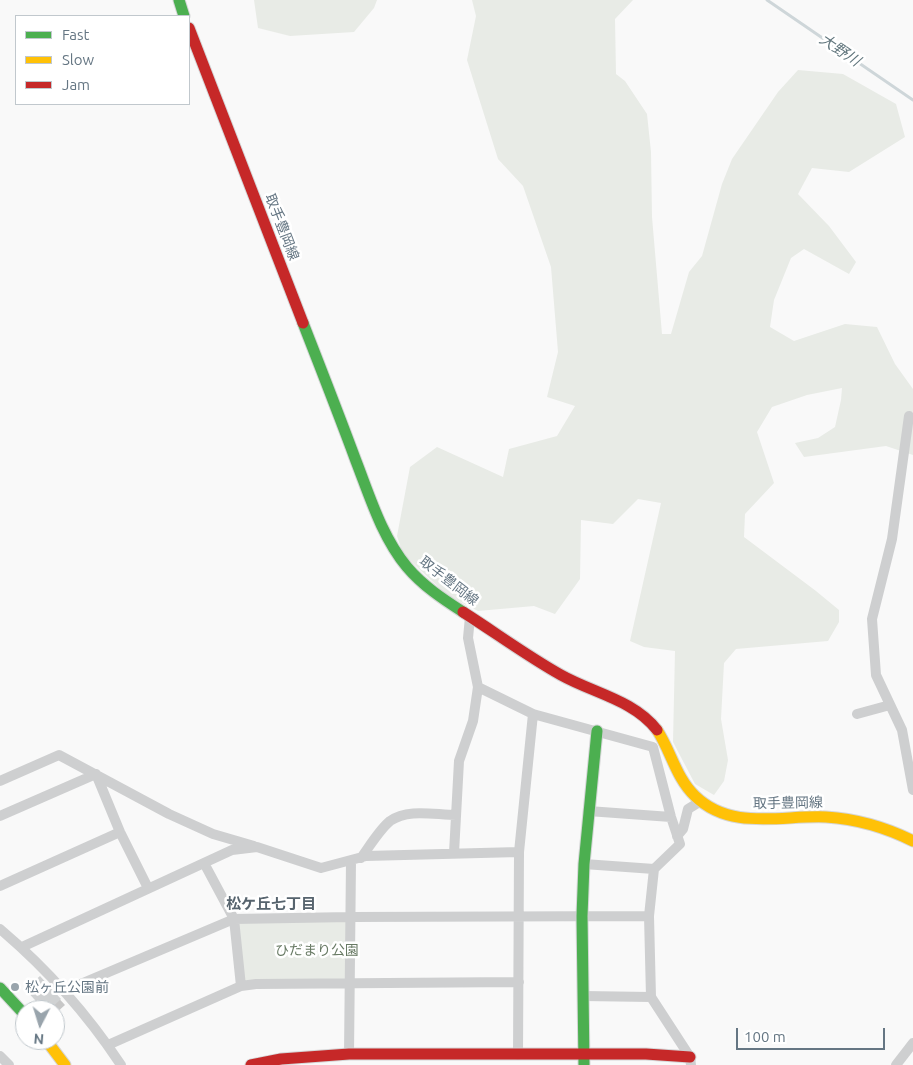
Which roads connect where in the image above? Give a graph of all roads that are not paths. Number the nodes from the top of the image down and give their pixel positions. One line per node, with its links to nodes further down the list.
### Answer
1 (179, 0): 2 (main road)
2 (184, 15)
3 (190, 31): 5 (main road, 取手豊岡線)
4 (909, 416): 7 (street)
5 (470, 617): 6 (street); 15 (main road, 取手豊岡線)
6 (478, 687): 8 (street); 17 (street)
7 (890, 705): 9 (street); 11 (street)
8 (534, 714): 10 (street); 24 (street)
9 (856, 714)
10 (597, 732): 16 (main road); 19 (street)
11 (908, 736): 14 (street)
12 (96, 774): 13 (street); 18 (street); 20 (street); 23 (street)
13 (0, 781)
14 (913, 790)
15 (701, 801): 21 (street); 22 (main road, 取手豊岡線)
16 (588, 811): 19 (street); 28 (main road)
17 (456, 815): 25 (street); 26 (street)
18 (0, 816)
19 (671, 817): 21 (street)
20 (120, 832): 30 (street); 31 (street)
21 (677, 836): 29 (street)
22 (913, 838)
23 (257, 847): 26 (street); 27 (street)
24 (519, 852): 25 (street); 32 (street)
25 (454, 853): 26 (street)
26 (356, 859): 35 (street)
27 (204, 863): 31 (street); 36 (street)
28 (584, 864): 29 (street); 33 (main road)
29 (654, 869): 34 (street)
30 (0, 886)
31 (148, 888): 38 (street)
32 (519, 916): 33 (street); 35 (street); 39 (street)
33 (582, 916): 34 (street); 44 (main road)
34 (649, 916): 45 (street)
35 (350, 917): 36 (street); 40 (street)
36 (234, 919): 41 (street); 43 (street)
37 (0, 929): 38 (street)
38 (22, 947): 43 (street)
39 (518, 982): 40 (street); 51 (street)
40 (350, 984): 41 (street); 50 (street)
41 (241, 986): 48 (street)
42 (0, 988): 46 (main road)
43 (64, 991): 48 (street)
44 (583, 996): 45 (street); 54 (main road)
45 (651, 997): 55 (street)
46 (15, 1004)
47 (913, 1044): 60 (street)
48 (108, 1045): 58 (street)
49 (53, 1050): 57 (main road)
50 (349, 1054): 51 (main road); 59 (main road)
51 (518, 1054): 54 (main road)
52 (0, 1056): 56 (street)
53 (646, 1059): 54 (main road); 55 (main road)
54 (584, 1060)
55 (690, 1061)
56 (9, 1065)
57 (64, 1065)
58 (121, 1065)
59 (251, 1065)
60 (896, 1065)

